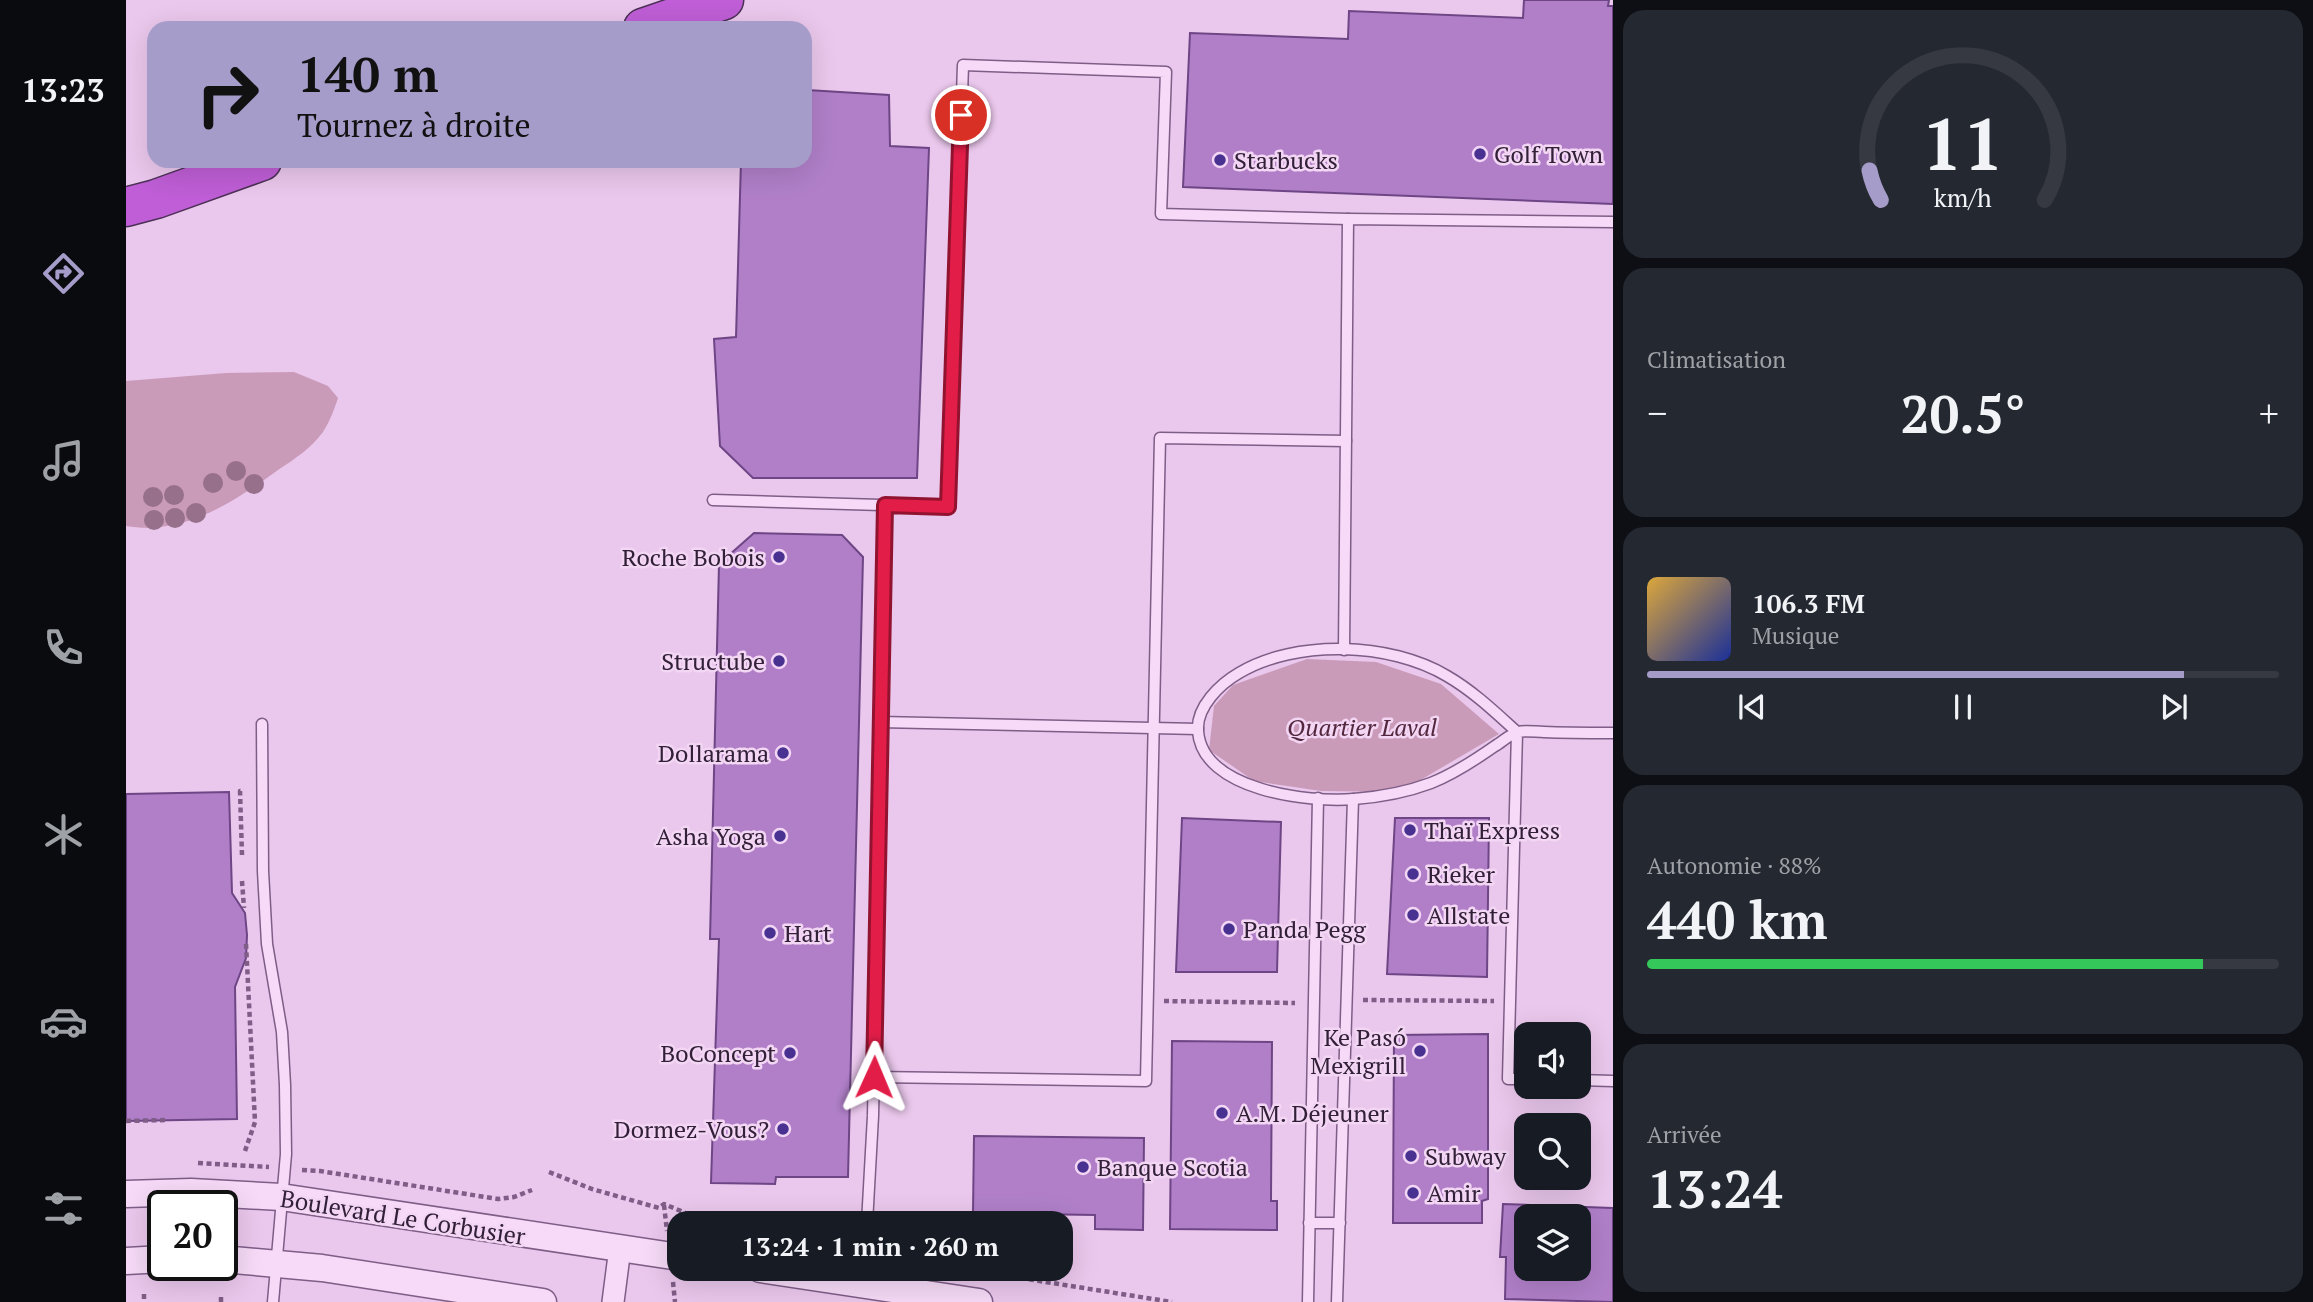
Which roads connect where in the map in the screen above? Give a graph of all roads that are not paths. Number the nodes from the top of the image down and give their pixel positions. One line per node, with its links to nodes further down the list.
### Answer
1 (724, 0): 2 (highway)
2 (663, 21)
3 (242, 168): 4 (highway)
4 (126, 207)
5 (1348, 219): 6 (lane); 7 (lane); 9 (lane)
6 (1613, 222)
7 (1346, 441): 10 (lane); 13 (lane)
8 (713, 500): 9 (lane)
9 (885, 505): 12 (lane)
10 (1343, 650): 14 (lane); 15 (lane)
11 (262, 723): 24 (lane)
12 (880, 723): 13 (lane); 19 (lane)
13 (1154, 729): 14 (lane); 19 (lane)
14 (1198, 729): 17 (lane)
15 (1517, 732): 16 (lane); 18 (lane); 20 (lane)
16 (1613, 733)
17 (1318, 798): 18 (lane); 26 (lane)
18 (1353, 799): 27 (lane)
19 (874, 1077): 25 (lane)
20 (1514, 1079)
21 (1591, 1080): 22 (lane)
22 (1613, 1081)
23 (126, 1195): 24 (street, Boulevard Le Corbusier)
24 (281, 1197): 28 (street, Boulevard Le Corbusier); 33 (lane)
25 (868, 1211)
26 (1309, 1223): 27 (lane); 40 (lane)
27 (1340, 1223): 41 (lane)
28 (620, 1248): 29 (street, Boulevard Le Corbusier); 38 (street)
29 (667, 1254)
30 (147, 1260): 32 (street)
31 (238, 1260): 33 (street)
32 (126, 1261)
33 (275, 1263): 35 (street); 36 (lane)
34 (882, 1281): 39 (street)
35 (440, 1294): 37 (street)
36 (274, 1302)
37 (543, 1302)
38 (613, 1302)
39 (979, 1302)
40 (1308, 1302)
41 (1337, 1302)

